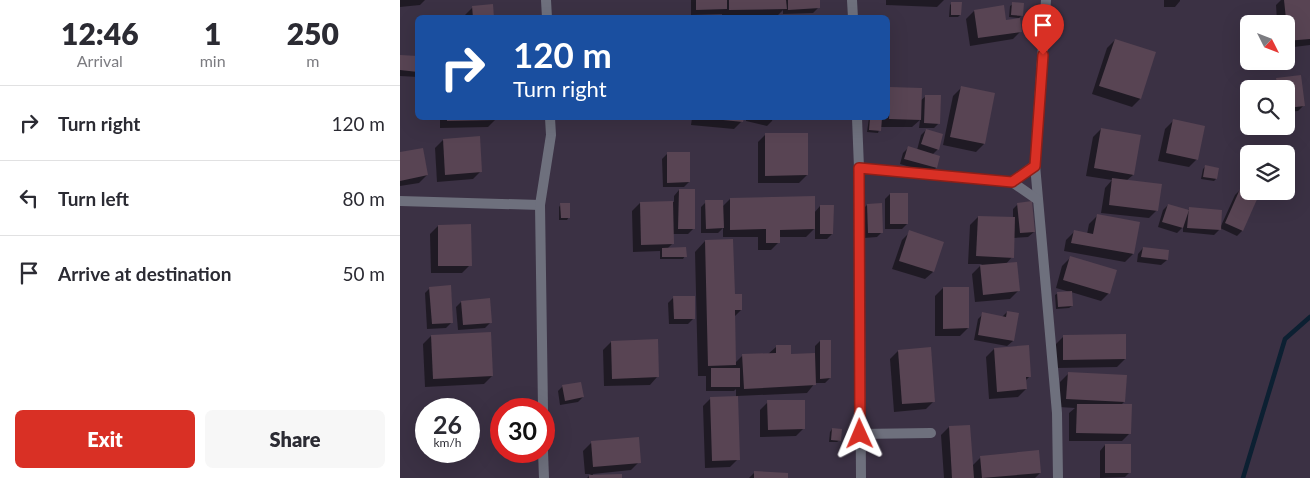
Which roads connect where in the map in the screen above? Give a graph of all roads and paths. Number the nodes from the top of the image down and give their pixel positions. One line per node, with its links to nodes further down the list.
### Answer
1 (546, 0): 4 (street)
2 (852, 0): 5 (street)
3 (1046, 0): 8 (street)
4 (547, 15)
5 (853, 15)
6 (550, 120): 13 (street)
7 (857, 120): 9 (street)
8 (1035, 166): 10 (street); 11 (street)
9 (859, 168): 10 (street); 15 (street)
10 (1012, 182): 11 (street)
11 (1038, 200): 20 (street)
12 (400, 201): 13 (street)
13 (540, 205): 14 (street)
14 (543, 398)
15 (860, 434): 16 (street); 19 (street)
16 (931, 434)
17 (543, 463): 18 (street)
18 (544, 478)
19 (861, 478)
20 (1058, 478)

